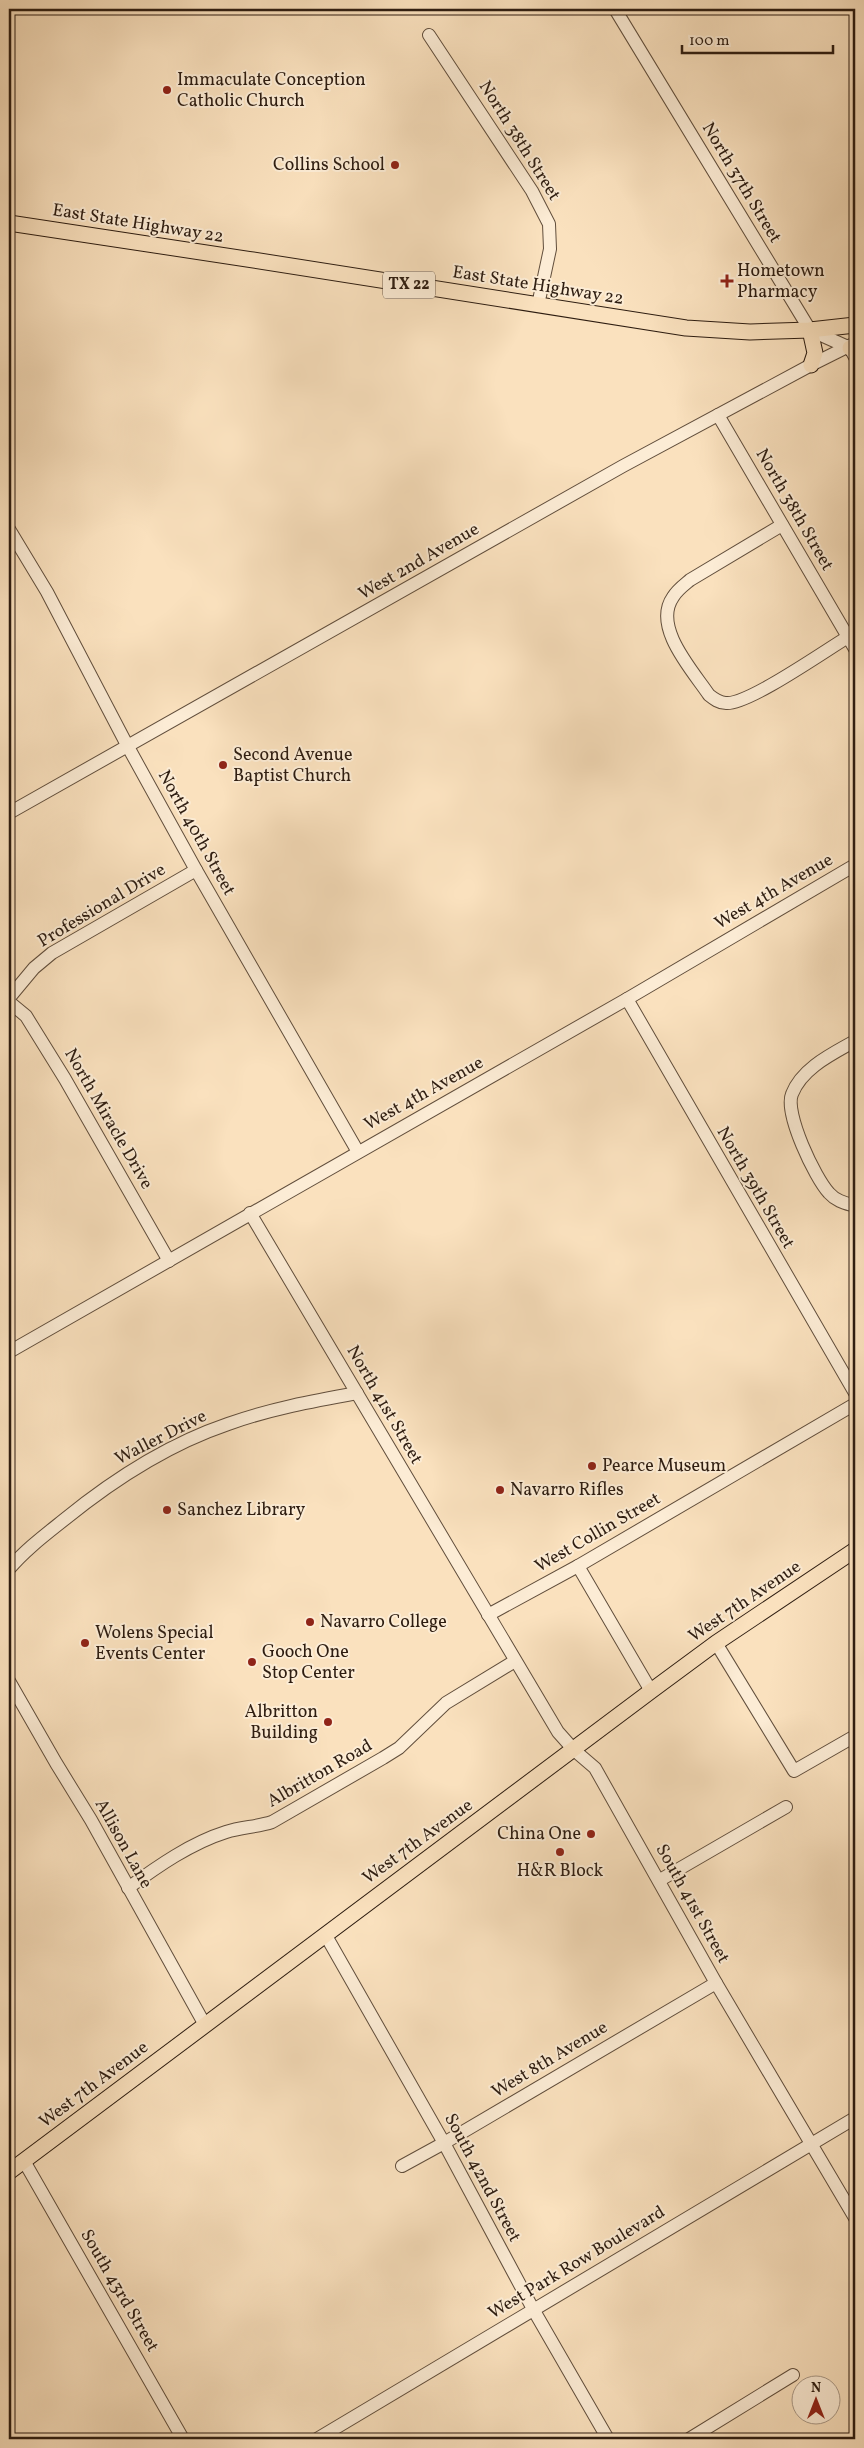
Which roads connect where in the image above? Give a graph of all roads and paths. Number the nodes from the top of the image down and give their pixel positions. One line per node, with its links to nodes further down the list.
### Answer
1 (615, 9): 6 (street, North 37th Street)
2 (429, 35): 4 (street, North 38th Street)
3 (9, 223): 4 (main road, East State Highway 22 / TX 22)
4 (538, 305): 6 (main road, East State Highway 22 / TX 22)
5 (855, 325): 6 (main road, East State Highway 22 / TX 22)
6 (810, 330): 7 (street); 8 (main road)
7 (854, 349): 8 (street, West 2nd Avenue)
8 (811, 365): 9 (street, West 2nd Avenue)
9 (718, 415): 10 (street, North 38th Street); 14 (street, West 2nd Avenue)
10 (782, 525): 12 (street, North 38th Street); 12 (street)
11 (9, 528): 14 (street, North 40th Street)
12 (848, 637): 13 (street, North 38th Street)
13 (855, 649)
14 (127, 745): 15 (street, West 2nd Avenue); 17 (street, North 40th Street)
15 (9, 813)
16 (855, 865): 19 (street, West 4th Avenue)
17 (196, 870): 18 (street, Professional Drive); 22 (street, North 40th Street)
18 (9, 998)
19 (627, 999): 22 (street, West 4th Avenue); 28 (street, North 39th Street)
20 (9, 1002): 25 (street, North Miracle Drive)
21 (855, 1041): 23 (street)
22 (358, 1152): 24 (street, West 4th Avenue)
23 (855, 1206)
24 (250, 1213): 25 (street, West 4th Avenue); 27 (street, North 41st Street)
25 (169, 1260): 26 (street, West 4th Avenue)
26 (9, 1352)
27 (357, 1393): 32 (street, Waller Drive); 33 (street, North 41st Street)
28 (855, 1393)
29 (855, 1404): 31 (street, West Collin Street)
30 (855, 1550): 34 (main road, West 7th Avenue)
31 (578, 1566): 33 (street, West Collin Street); 37 (street)
32 (9, 1569)
33 (488, 1615): 35 (street, South 41st Street)
34 (716, 1643): 37 (main road, West 7th Avenue); 38 (street)
35 (515, 1661): 39 (street, South 41st Street); 42 (street, Albritton Road)
36 (9, 1681): 42 (street, Allison Lane)
37 (651, 1691): 39 (main road, West 7th Avenue)
38 (855, 1736)
39 (574, 1750): 41 (street, South 41st Street); 43 (main road, West 7th Avenue)
40 (786, 1807): 41 (street)
41 (660, 1880): 44 (street, South 41st Street)
42 (128, 1888): 45 (street, Allison Lane)
43 (325, 1934): 45 (main road, West 7th Avenue); 47 (street, South 42nd Street)
44 (716, 1983): 47 (street, West 8th Avenue); 48 (street, South 41st Street)
45 (205, 2026): 49 (main road, West 7th Avenue)
46 (855, 2118): 48 (street, West Park Row Boulevard)
47 (444, 2143): 50 (street, West 8th Avenue); 53 (street, South 42nd Street)
48 (810, 2144): 52 (street, South 41st Street); 53 (street, West Park Row Boulevard)
49 (24, 2161): 51 (main road, West 7th Avenue); 55 (street, South 43rd Street)
50 (402, 2166)
51 (9, 2172)
52 (855, 2218)
53 (533, 2309): 56 (street, West Park Row Boulevard); 57 (street, South 42nd Street)
54 (793, 2375): 58 (street)
55 (183, 2439)
56 (317, 2439)
57 (608, 2439)
58 (689, 2439)

